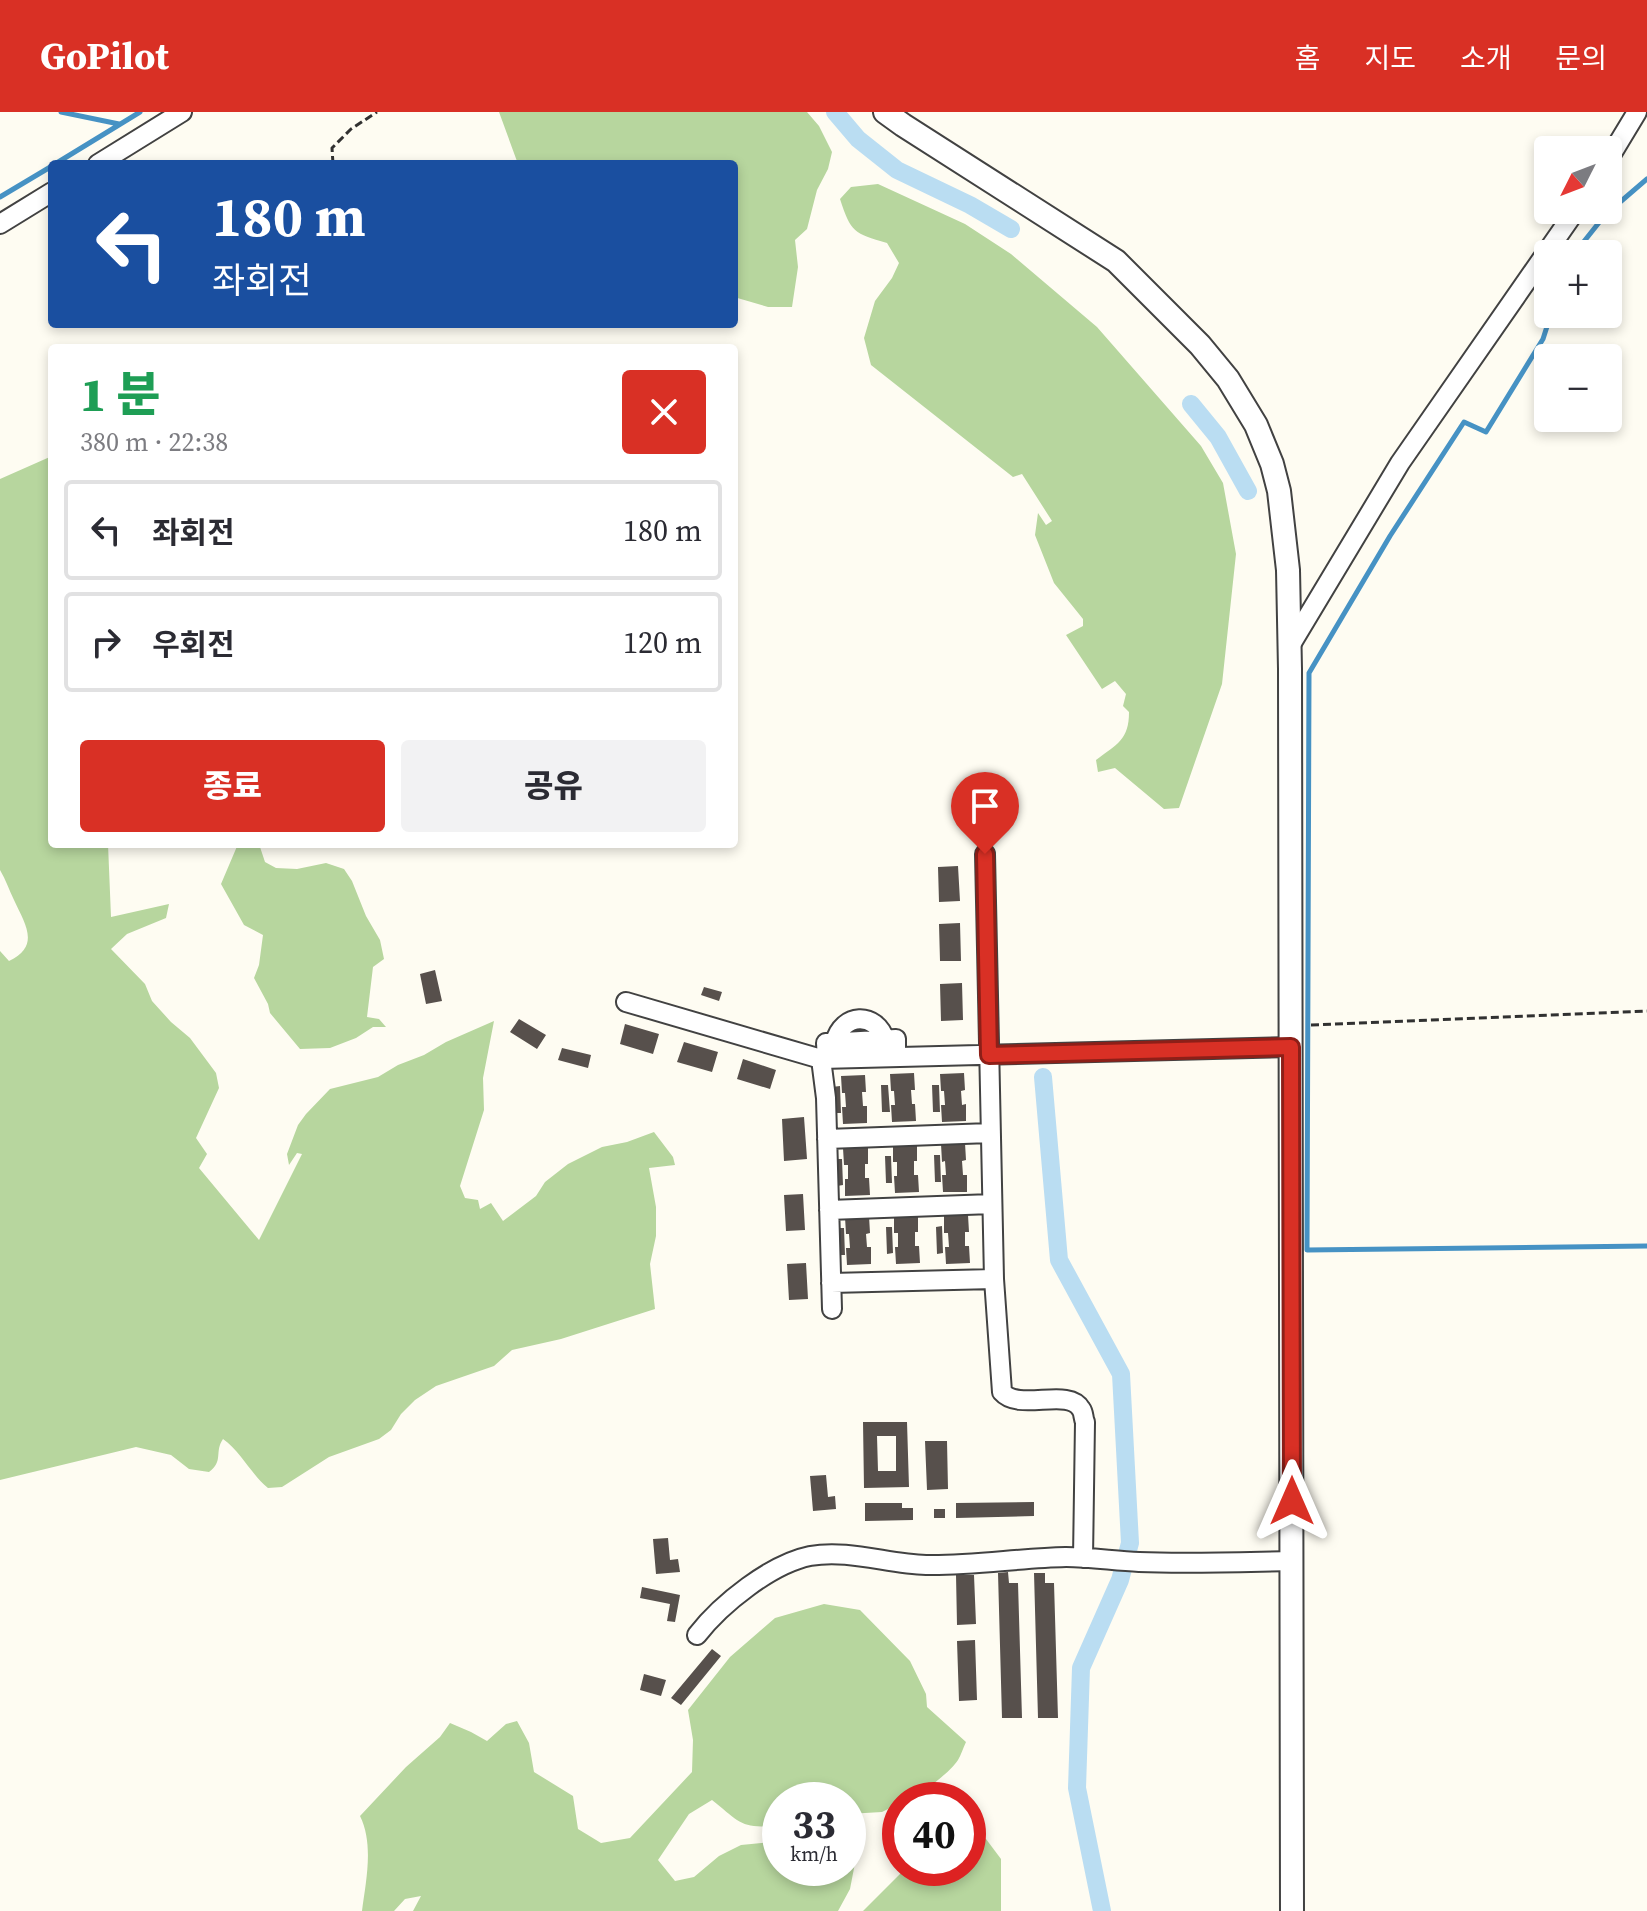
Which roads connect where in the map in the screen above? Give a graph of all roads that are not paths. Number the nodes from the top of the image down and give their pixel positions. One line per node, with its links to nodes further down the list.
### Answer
1 (182, 112): 5 (street)
2 (885, 112): 9 (street)
3 (1637, 112): 4 (street)
4 (1622, 137)
5 (104, 160)
6 (48, 194): 7 (street)
7 (0, 224)
8 (1566, 224): 9 (street)
9 (1290, 646): 12 (street)
10 (985, 854): 14 (street)
11 (626, 1002): 13 (street)
12 (1291, 1036): 14 (street); 24 (street)
13 (828, 1053): 15 (street); 15 (street); 17 (street)
14 (989, 1055): 15 (street); 16 (street)
15 (896, 1057)
16 (990, 1133): 17 (street); 18 (street)
17 (827, 1139): 19 (street)
18 (992, 1204): 19 (street); 20 (street)
19 (829, 1210): 21 (street)
20 (994, 1279): 21 (street); 23 (street)
21 (831, 1283): 22 (street)
22 (832, 1309)
23 (1083, 1558): 24 (street); 25 (street)
24 (1292, 1561): 26 (street)
25 (697, 1635)
26 (1292, 1911)

